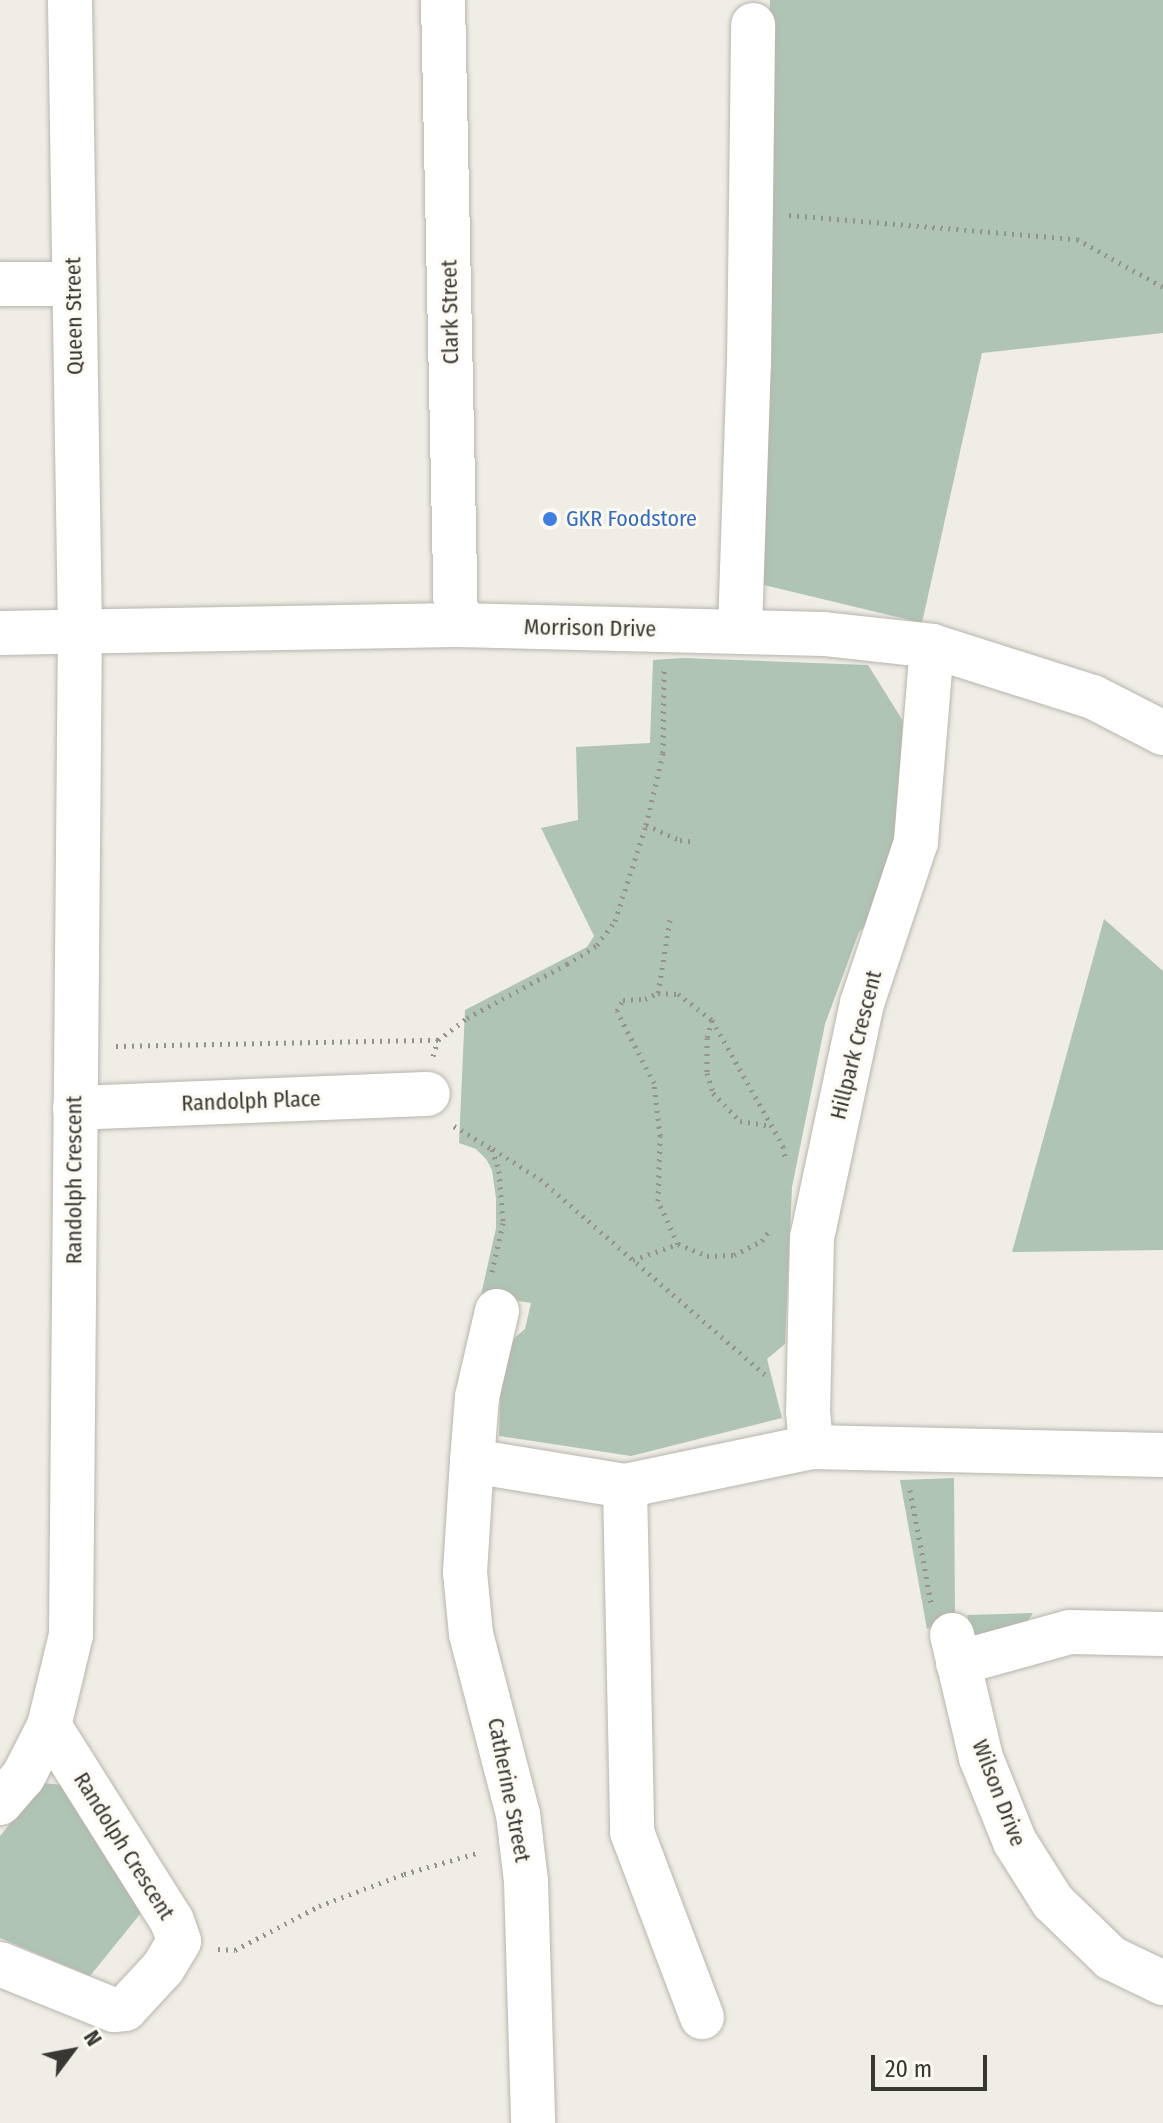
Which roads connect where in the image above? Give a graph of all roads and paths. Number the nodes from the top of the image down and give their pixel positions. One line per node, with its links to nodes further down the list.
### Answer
1 (70, 0): 6 (street, Queen Street)
2 (443, 0): 8 (street, Clark Street)
3 (753, 25): 4 (street)
4 (751, 212): 7 (path); 10 (street)
5 (0, 284): 6 (street)
6 (74, 284): 11 (street, Queen Street)
7 (1163, 287)
8 (456, 625): 9 (street, Morrison Drive); 11 (street, Morrison Drive)
9 (664, 629): 10 (street, Morrison Drive); 15 (path)
10 (740, 630): 13 (street, Morrison Drive)
11 (80, 632): 12 (street, Morrison Drive); 21 (street, Randolph Crescent)
12 (0, 633)
13 (932, 646): 14 (street, Morrison Drive); 31 (street, Hillpark Crescent)
14 (1163, 733)
15 (646, 825): 16 (path); 20 (path)
16 (696, 842)
17 (671, 914): 18 (path)
18 (658, 993): 19 (path); 28 (path)
19 (712, 1020): 24 (path); 24 (path)
20 (438, 1040): 21 (path); 22 (path)
21 (75, 1047): 23 (street, Randolph Crescent)
22 (428, 1094): 23 (street, Randolph Place); 25 (path)
23 (75, 1108): 38 (street, Randolph Crescent)
24 (771, 1126): 26 (path)
25 (492, 1149): 29 (path); 30 (path)
26 (787, 1171)
27 (776, 1220): 28 (path)
28 (678, 1244): 29 (path)
29 (633, 1260): 31 (path)
30 (497, 1311): 34 (street)
31 (810, 1429): 32 (street); 35 (street)
32 (903, 1449): 33 (street); 37 (path)
33 (1163, 1455)
34 (472, 1461): 35 (street); 40 (street, Catherine Street)
35 (625, 1486): 44 (street)
36 (1163, 1634): 37 (street)
37 (955, 1649): 43 (street, Wilson Drive)
38 (49, 1726): 39 (street, Randolph Crescent); 41 (street, Randolph Crescent)
39 (0, 1803)
40 (521, 1840): 41 (path); 45 (street, Catherine Street)
41 (177, 1948): 42 (street, Randolph Crescent)
42 (0, 1964)
43 (1163, 1983)
44 (702, 2017)
45 (533, 2123)

